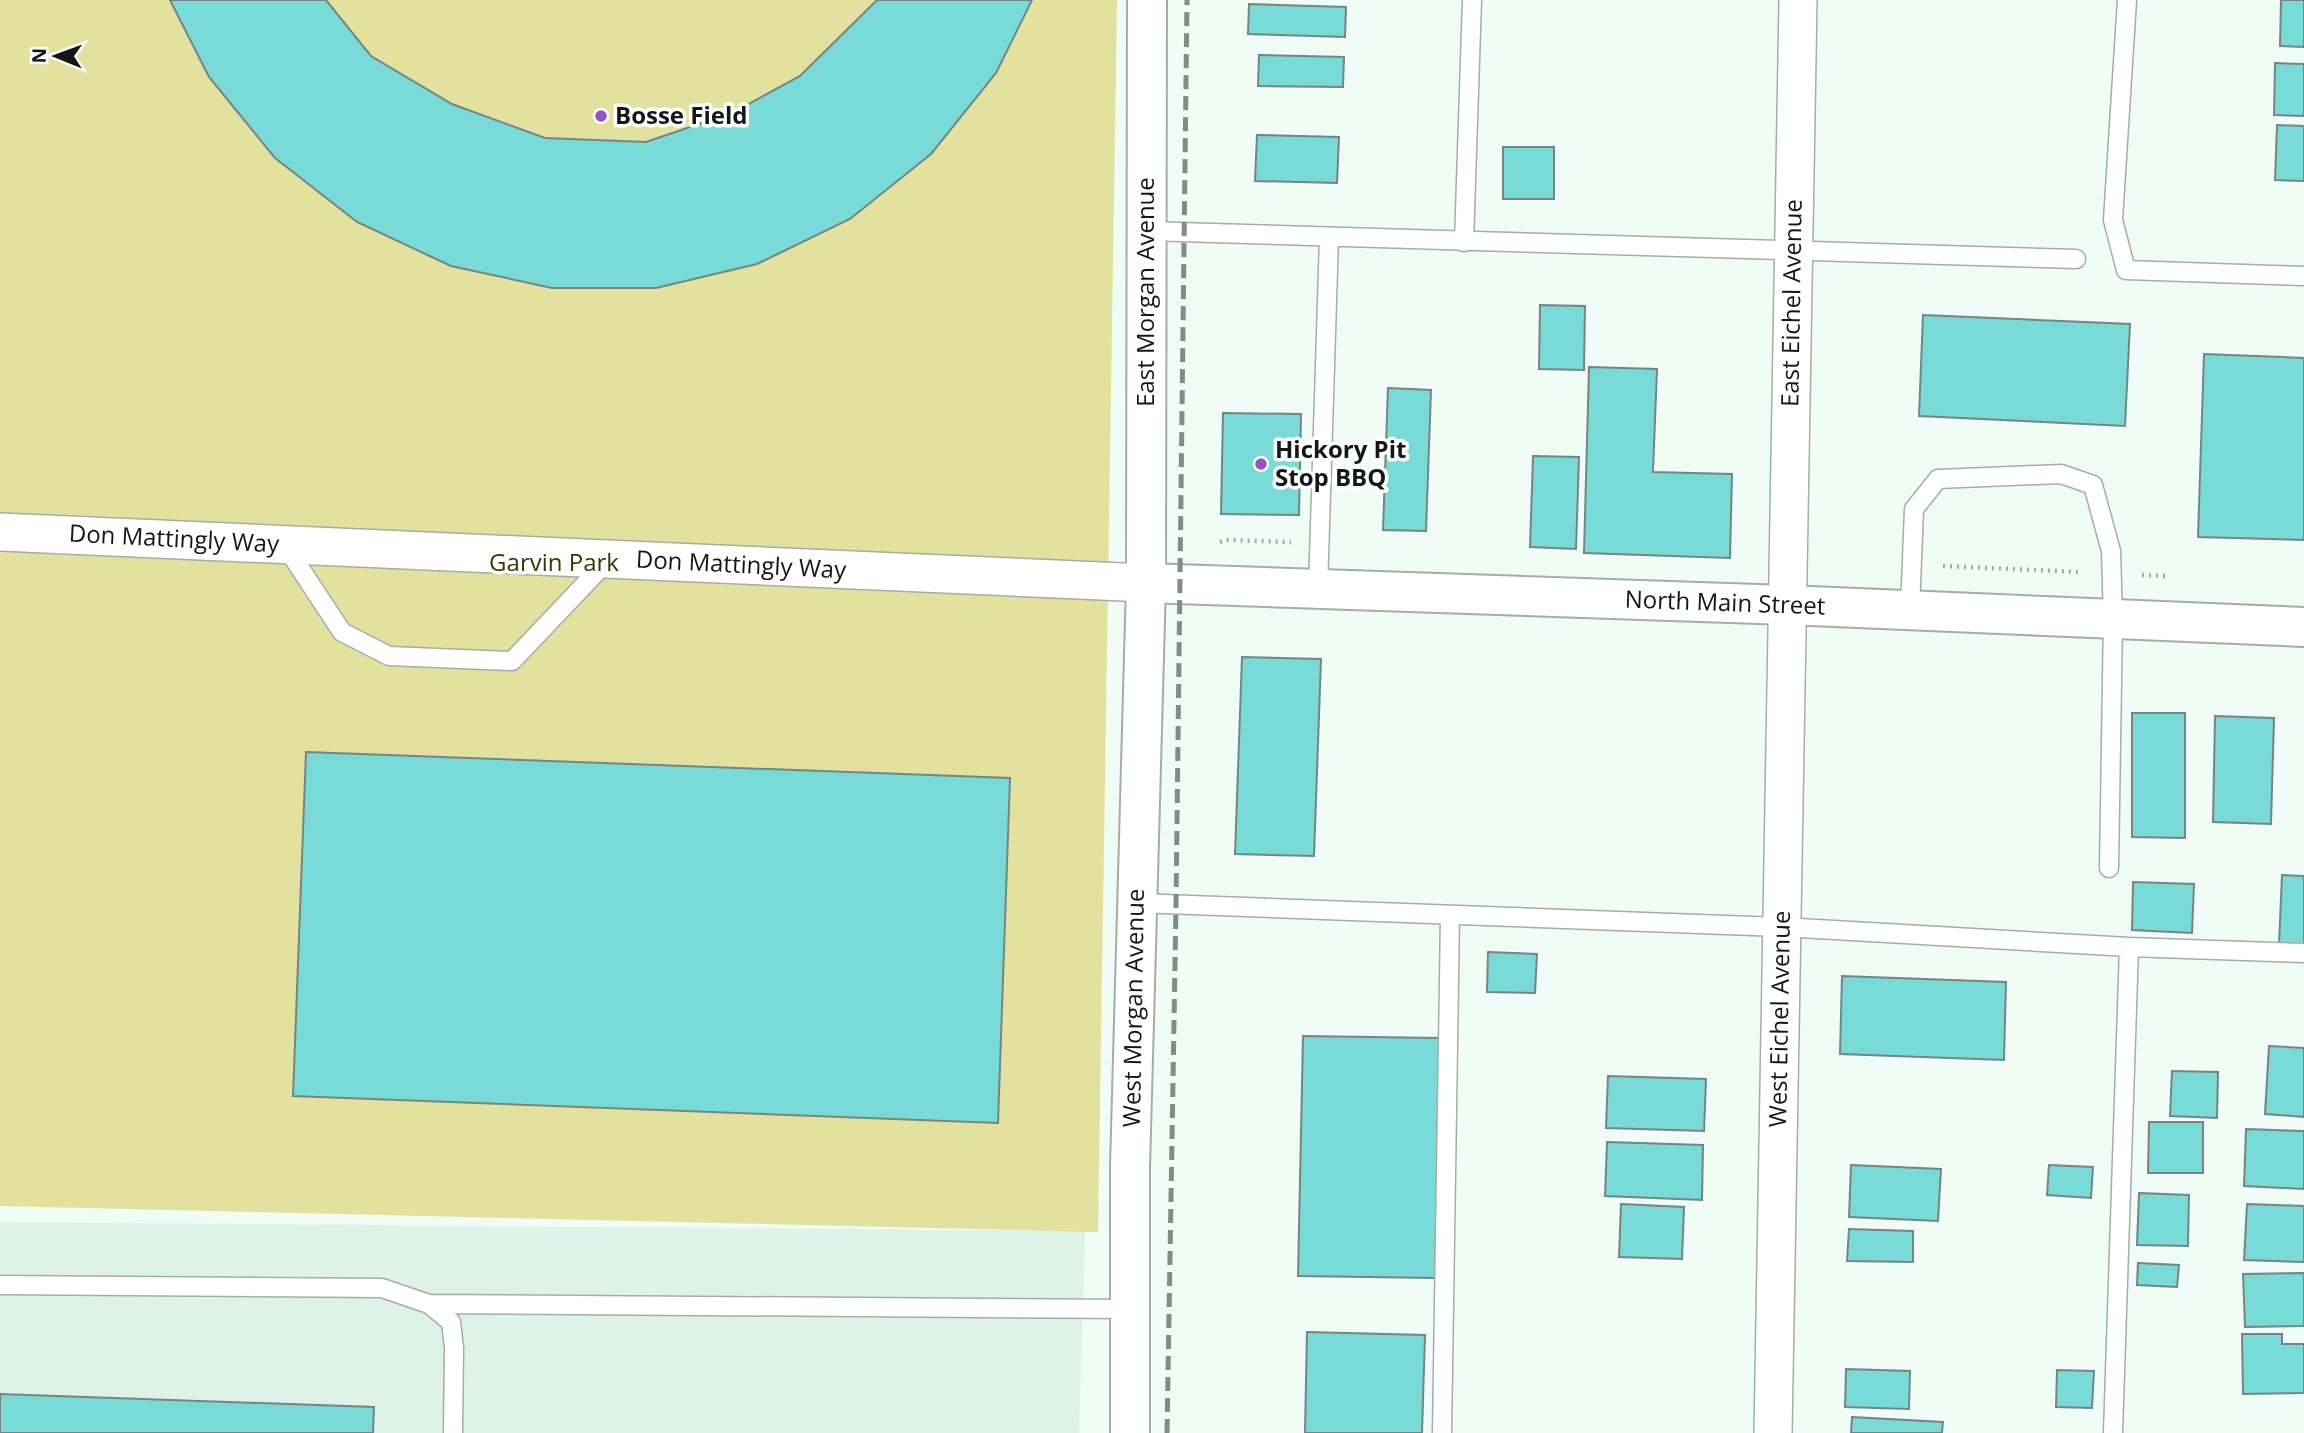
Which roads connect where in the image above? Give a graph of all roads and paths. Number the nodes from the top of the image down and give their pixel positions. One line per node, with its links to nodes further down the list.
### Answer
1 (1147, 0): 5 (street, East Morgan Avenue)
2 (1472, 0): 7 (lane)
3 (1798, 0): 8 (street, East Eichel Avenue)
4 (2127, 0): 10 (lane)
5 (1146, 231): 6 (lane); 17 (street, East Morgan Avenue)
6 (1329, 238): 7 (lane); 18 (lane)
7 (1464, 242): 8 (lane)
8 (1793, 249): 9 (lane); 19 (street, East Eichel Avenue)
9 (2076, 259)
10 (2304, 276)
11 (0, 532): 12 (street, Don Mattingly Way)
12 (284, 544): 13 (street, Don Mattingly Way); 13 (lane)
13 (609, 559): 17 (street, Don Mattingly Way)
14 (1913, 564): 15 (path); 15 (lane); 20 (lane)
15 (2111, 573): 16 (path); 21 (lane)
16 (2166, 576)
17 (1146, 583): 18 (street, North Main Street); 24 (street, West Morgan Avenue)
18 (1318, 589): 19 (street, North Main Street)
19 (1787, 605): 20 (street, North Main Street); 26 (street, West Eichel Avenue)
20 (1910, 610): 21 (street, North Main Street)
21 (2113, 619): 22 (street, North Main Street); 23 (lane)
22 (2304, 627)
23 (2109, 868)
24 (1137, 903): 25 (lane); 31 (street, West Morgan Avenue)
25 (1450, 915): 26 (lane); 34 (lane)
26 (1782, 927): 27 (lane); 35 (street, West Eichel Avenue)
27 (2129, 947): 28 (lane); 36 (lane)
28 (2304, 953)
29 (0, 1285): 30 (lane)
30 (429, 1304): 31 (lane); 32 (lane)
31 (1131, 1309): 33 (street, West Morgan Avenue)
32 (453, 1433)
33 (1130, 1433)
34 (1443, 1433)
35 (1773, 1433)
36 (2113, 1433)

